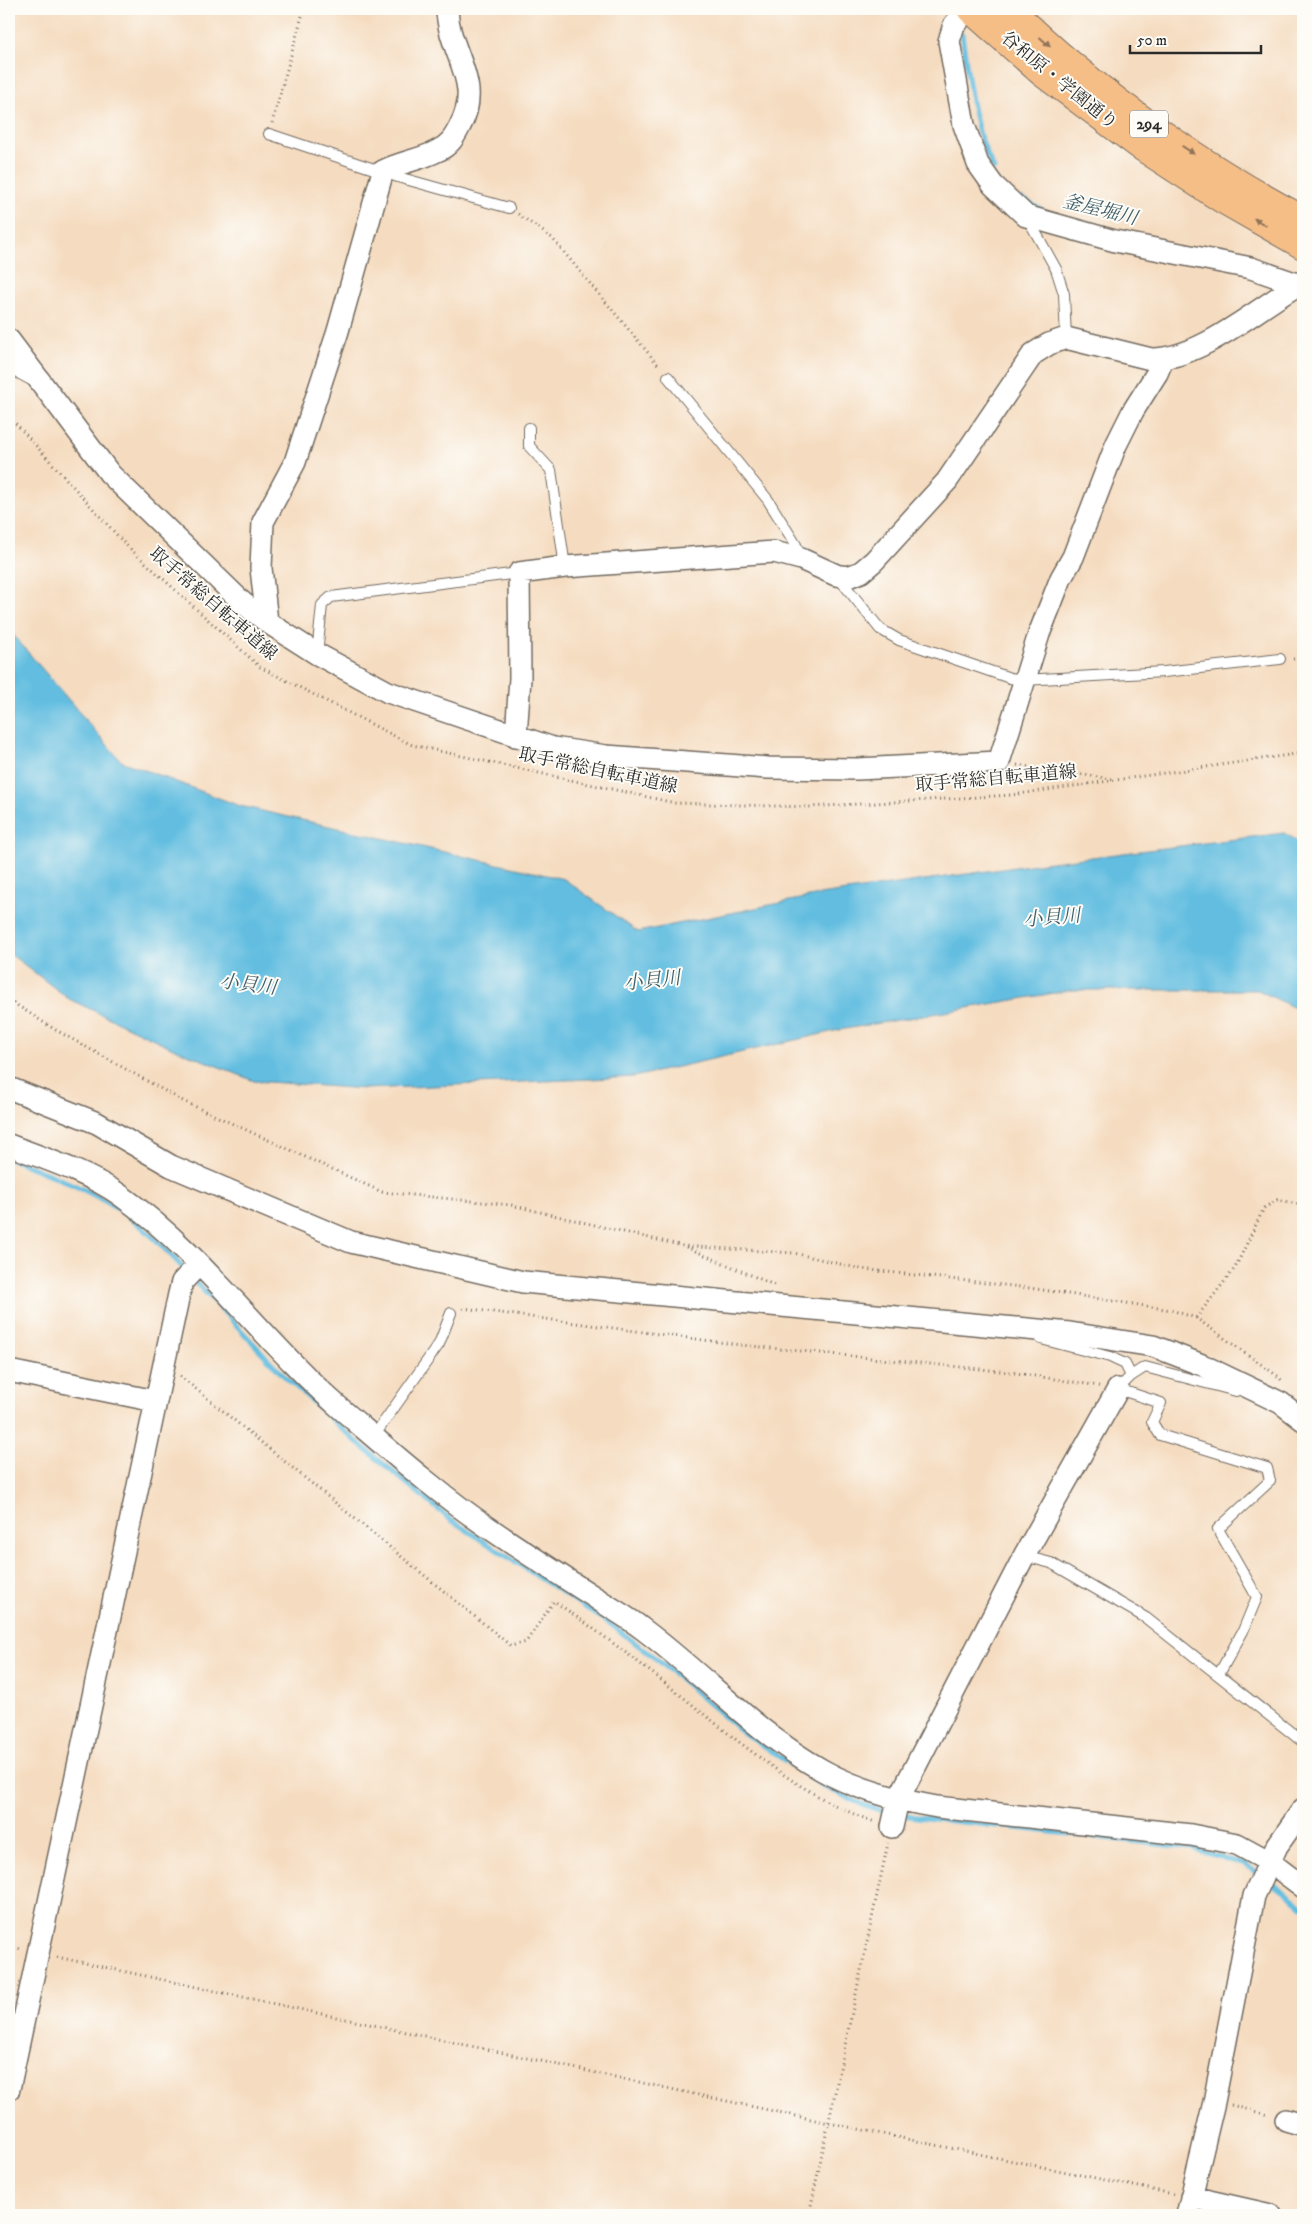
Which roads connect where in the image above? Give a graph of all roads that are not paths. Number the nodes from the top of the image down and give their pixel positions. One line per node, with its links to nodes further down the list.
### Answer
1 (447, 9): 5 (street)
2 (970, 9): 7 (street); 9 (highway, 谷和原・学園通り / 294, one-way to 2)
3 (1009, 9): 8 (highway, 谷和原・学園通り / 294, one-way to 8)
4 (270, 134): 5 (lane)
5 (383, 171): 6 (lane); 22 (street)
6 (509, 208)
7 (1026, 216): 10 (street); 11 (lane)
8 (1303, 220)
9 (1303, 245)
10 (1302, 284): 13 (street)
11 (1066, 338): 13 (street); 21 (street)
12 (9, 340): 16 (street)
13 (1162, 359): 25 (street)
14 (9, 365): 16 (lane)
15 (668, 377): 18 (lane)
16 (40, 384): 22 (street)
17 (529, 428): 19 (lane)
18 (801, 559): 19 (street); 21 (street)
19 (565, 567): 20 (street)
20 (519, 573): 23 (lane); 26 (street)
21 (836, 575): 25 (lane)
22 (267, 622): 23 (street)
23 (317, 654): 26 (street)
24 (1280, 659): 25 (lane)
25 (1024, 680): 26 (street)
26 (516, 736)
27 (9, 1088): 31 (street)
28 (9, 1144): 29 (street)
29 (199, 1264): 34 (street); 36 (street)
30 (451, 1313): 36 (lane)
31 (991, 1326): 33 (lane); 35 (street)
32 (9, 1371): 34 (street)
33 (1125, 1382): 35 (lane); 37 (street); 38 (lane)
34 (155, 1401): 44 (street)
35 (1291, 1410)
36 (374, 1436): 41 (street)
37 (1024, 1556): 38 (lane); 41 (street)
38 (1219, 1674): 39 (lane)
39 (1303, 1742)
40 (1303, 1809): 42 (street)
41 (895, 1815): 42 (street)
42 (1266, 1871): 43 (street); 45 (street)
43 (1303, 1887)
44 (9, 2089)
45 (1189, 2206): 46 (street)
46 (1271, 2215)

